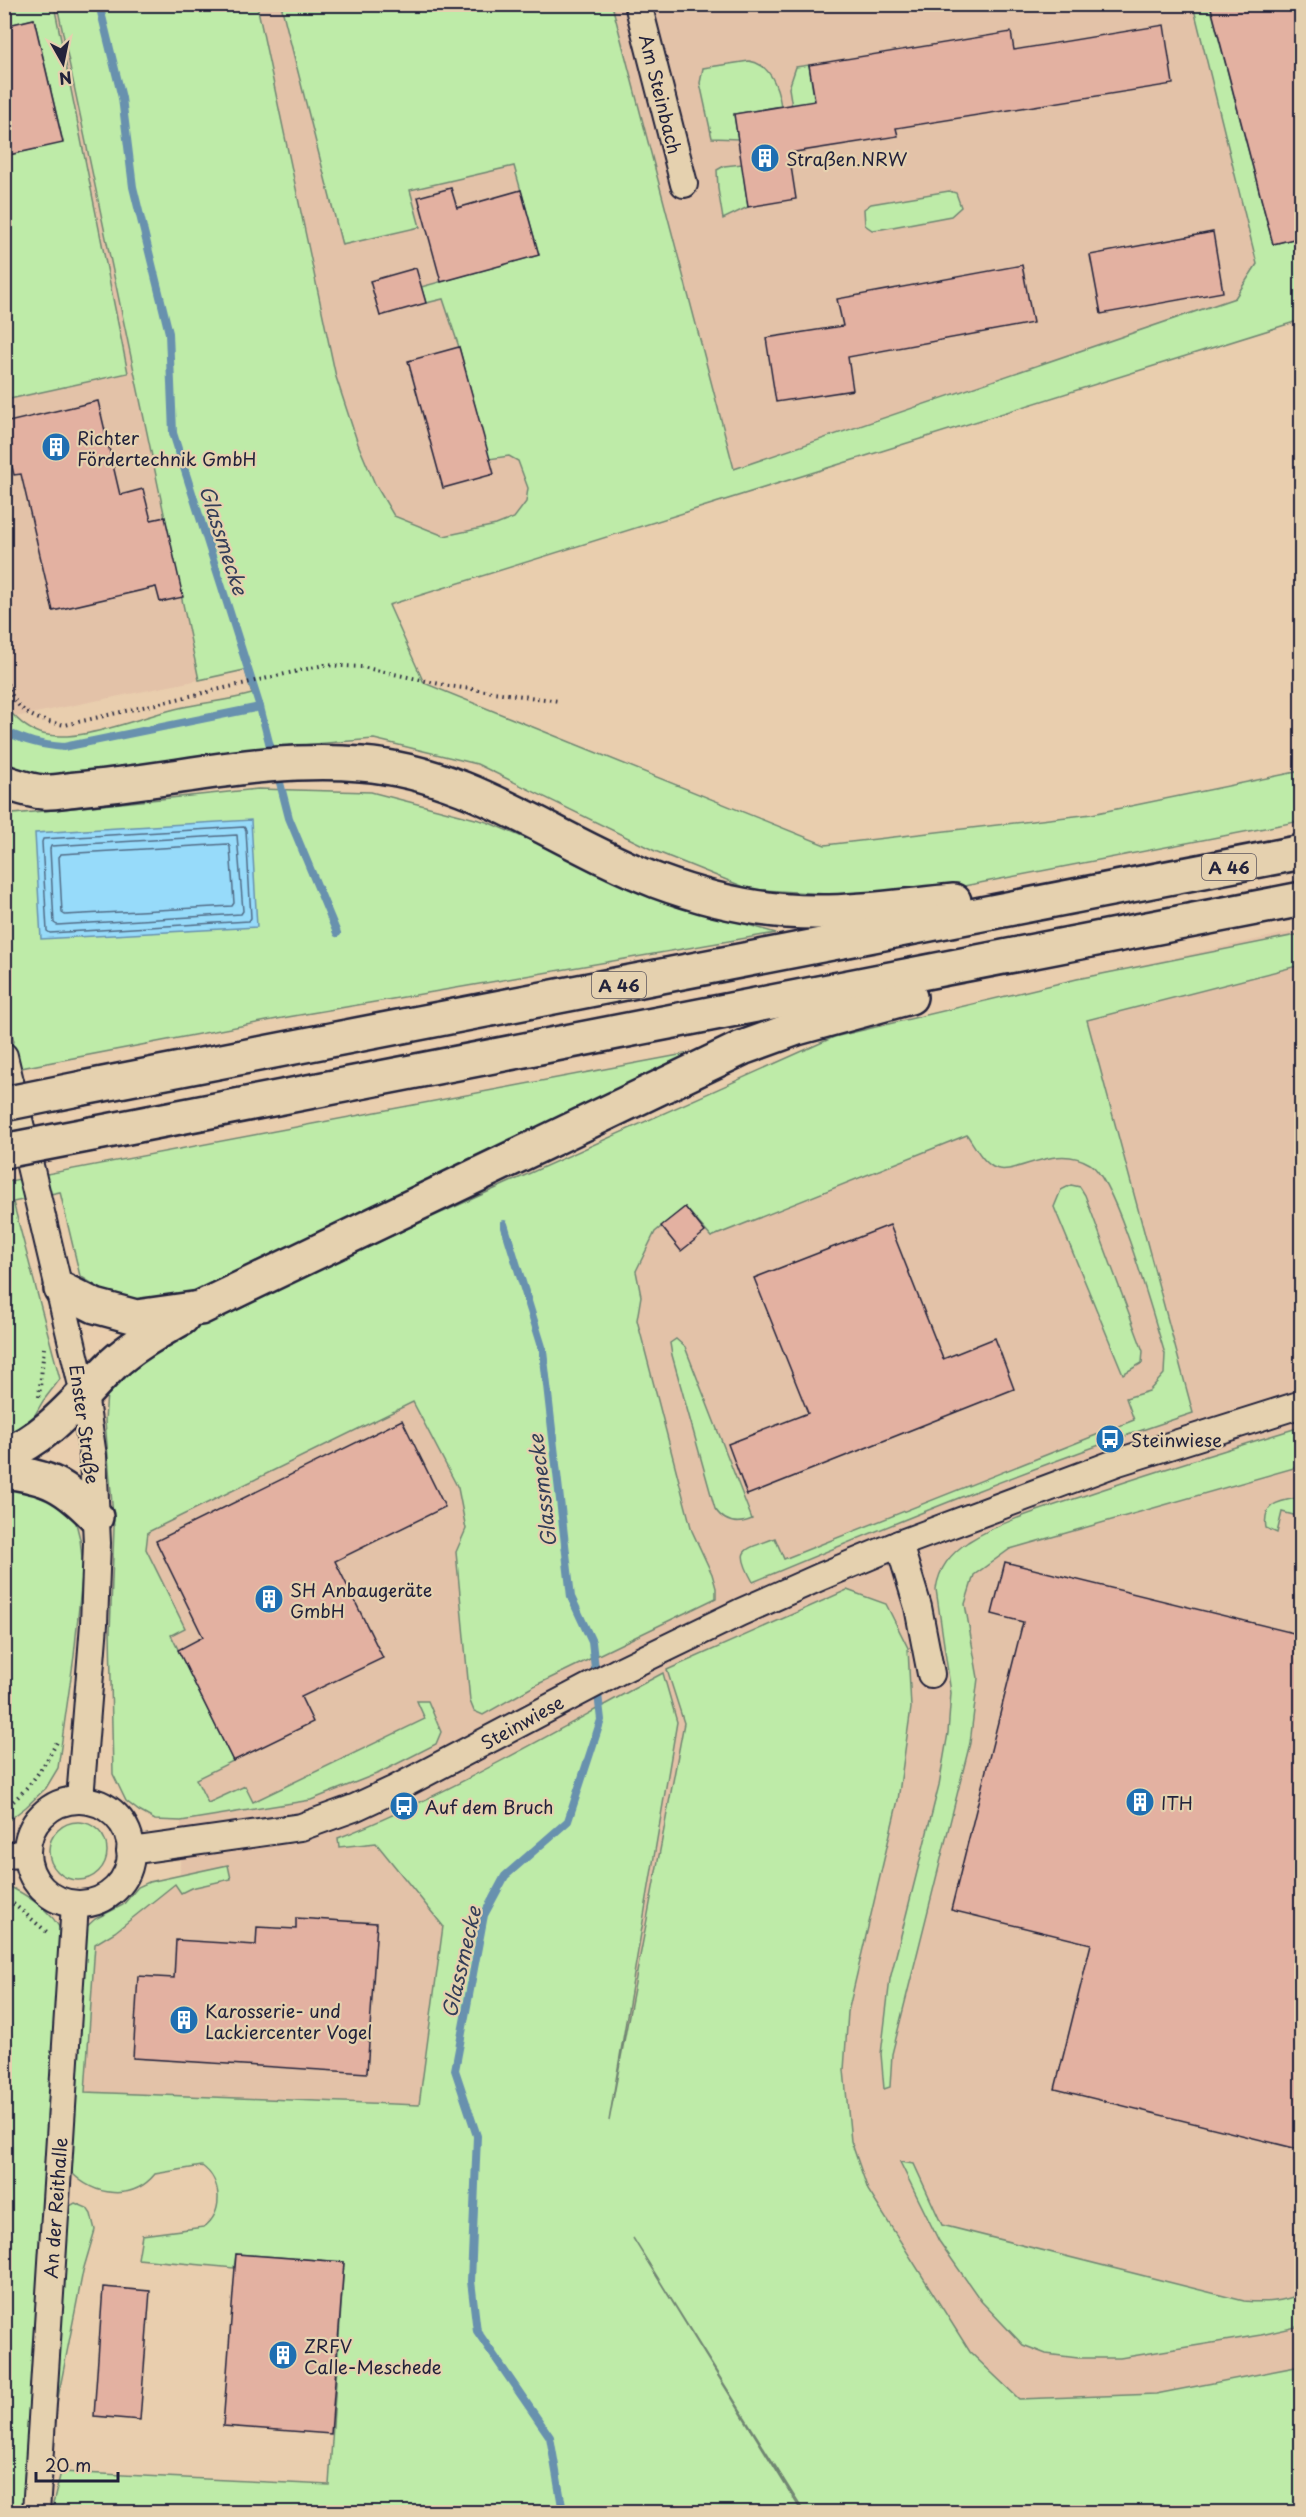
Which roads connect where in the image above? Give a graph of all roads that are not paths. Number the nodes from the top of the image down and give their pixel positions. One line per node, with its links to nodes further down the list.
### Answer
1 (638, 4): 2 (street, Am Steinbach)
2 (684, 184)
3 (4, 782): 4 (highway)
4 (43, 793): 5 (highway); 7 (highway)
5 (4, 802)
6 (1302, 852): 7 (highway, A 46)
7 (1156, 881): 11 (highway, A 46, bridge)
8 (1302, 899): 9 (highway)
9 (1156, 929): 12 (highway, bridge); 14 (highway)
10 (4, 1056): 13 (street, Enster Straße)
11 (4, 1104)
12 (4, 1151)
13 (61, 1289): 14 (highway); 15 (street, Enster Straße)
14 (200, 1308): 15 (highway)
15 (84, 1394): 17 (highway); 19 (street, Enster Straße)
16 (1302, 1404): 20 (street, Steinwiese)
17 (4, 1455)
18 (4, 1471): 19 (highway)
19 (96, 1517): 22 (street, Enster Straße)
20 (899, 1544): 21 (street); 23 (street, Steinwiese)
21 (932, 1674)
22 (80, 1799): 23 (street); 24 (street)
23 (130, 1851): 25 (street)
24 (15, 1854): 25 (street)
25 (75, 1904): 26 (street, An der Reithalle)
26 (36, 2512)

